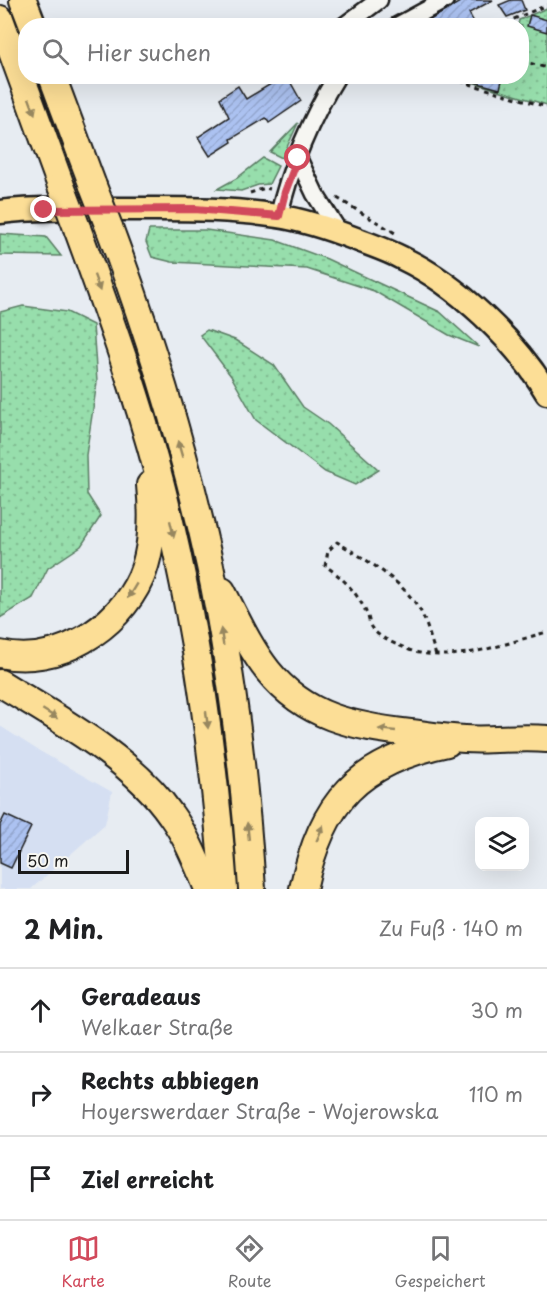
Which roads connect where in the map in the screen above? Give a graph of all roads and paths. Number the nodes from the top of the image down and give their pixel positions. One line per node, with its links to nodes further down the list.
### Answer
1 (23, 0): 5 (highway)
2 (379, 0): 6 (street)
3 (445, 0): 7 (street)
4 (547, 5): 8 (path)
5 (30, 18)
6 (355, 18)
7 (412, 18)
8 (516, 18)
9 (0, 19): 11 (highway, one-way to 11, bridge)
10 (529, 63): 12 (path)
11 (18, 68)
12 (547, 69)
13 (24, 84): 23 (highway, one-way to 23, bridge)
14 (55, 84): 24 (highway, one-way to 14, bridge)
15 (332, 84): 18 (street)
16 (471, 84): 17 (path)
17 (547, 107)
18 (298, 158): 20 (street); 21 (street)
19 (0, 212): 20 (main road)
20 (279, 216): 21 (main road)
21 (339, 232): 22 (main road)
22 (547, 393)
23 (146, 431): 26 (highway, one-way to 26); 32 (highway, one-way to 32)
24 (210, 567): 30 (highway, one-way to 24); 33 (highway, one-way to 24)
25 (547, 632): 27 (path)
26 (0, 654)
27 (436, 655): 27 (path)
28 (0, 683): 31 (highway, one-way to 31)
29 (544, 736): 30 (highway)
30 (466, 739): 34 (highway, one-way to 30)
31 (208, 889)
32 (224, 889)
33 (252, 889)
34 (303, 889)

